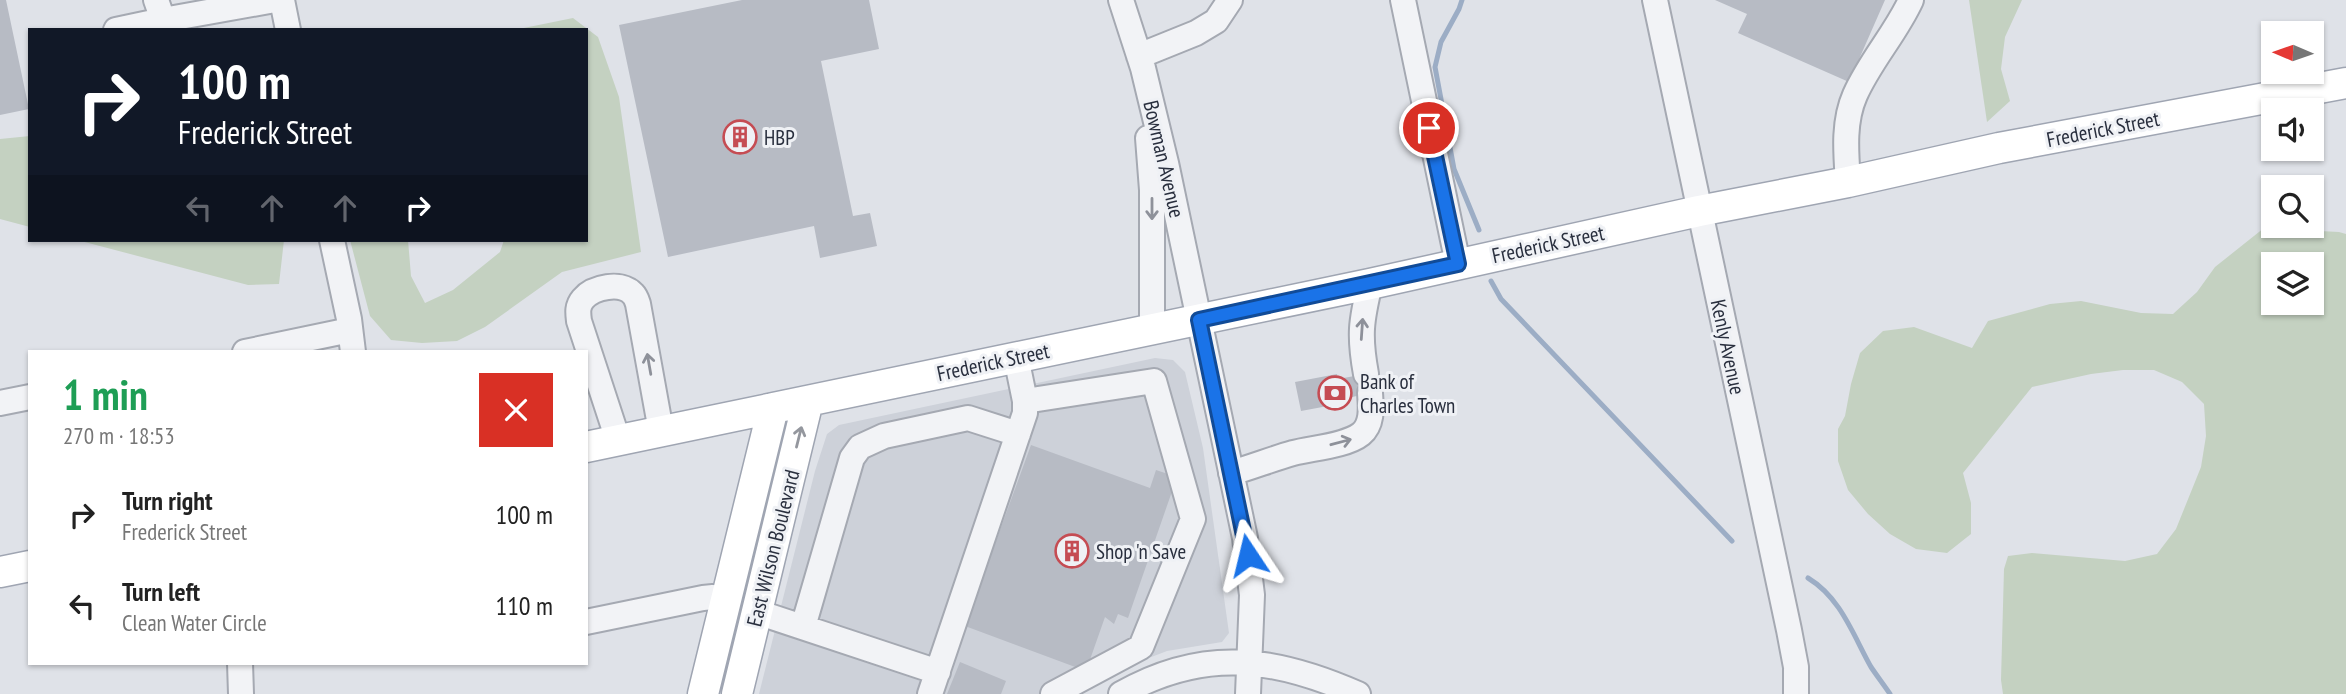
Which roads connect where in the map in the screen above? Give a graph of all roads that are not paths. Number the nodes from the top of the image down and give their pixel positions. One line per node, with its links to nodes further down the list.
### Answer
1 (275, 0): 9 (street)
2 (282, 0): 11 (street)
3 (1121, 0): 12 (street, Bowman Avenue)
4 (1230, 0): 12 (street)
5 (1403, 0): 17 (street)
6 (1655, 0): 15 (street, Kenly Avenue)
7 (1912, 0): 14 (street)
8 (160, 10): 9 (street); 10 (street)
9 (234, 19)
10 (120, 28)
11 (288, 28)
12 (1141, 62): 19 (street, Bowman Avenue); 20 (street, one-way to 20)
13 (2346, 83): 14 (main road, Frederick Street)
14 (1848, 182): 15 (main road, Frederick Street)
15 (1699, 211): 17 (main road, Frederick Street); 53 (street, Kenly Avenue)
16 (332, 242): 21 (street)
17 (1458, 264): 18 (main road, Frederick Street)
18 (1370, 284): 19 (main road, Frederick Street); 33 (street, one-way to 18)
19 (1199, 320): 20 (main road, Frederick Street); 33 (street, Bowman Avenue)
20 (1152, 329): 23 (main road, Frederick Street)
21 (351, 341): 22 (street)
22 (264, 350)
23 (1016, 357): 25 (main road, Frederick Street); 26 (street)
24 (28, 397): 27 (street)
25 (808, 401): 28 (main road, Frederick Street); 38 (main road, East Wilson Boulevard, one-way to 25)
26 (1025, 401): 30 (street); 41 (street)
27 (0, 403)
28 (773, 408): 29 (main road, Frederick Street); 34 (main road, East Wilson Boulevard)
29 (661, 431): 31 (main road, Frederick Street); 31 (street, one-way to 31)
30 (1018, 434): 40 (street); 45 (street)
31 (618, 440): 32 (main road, Frederick Street)
32 (588, 447)
33 (1231, 473): 42 (street, Bowman Avenue)
34 (750, 503): 37 (main road, East Wilson Boulevard); 38 (main road)
35 (28, 566): 36 (main road)
36 (0, 572)
37 (726, 601): 39 (street); 47 (main road, East Wilson Boulevard)
38 (757, 612): 40 (street); 48 (main road, East Wilson Boulevard)
39 (588, 622)
40 (803, 627): 45 (street)
41 (1141, 647): 44 (street); 49 (street)
42 (1250, 662): 44 (street); 51 (street, Bowman Avenue); 52 (street)
43 (240, 665): 46 (street)
44 (1154, 677): 50 (street)
45 (934, 683)
46 (240, 694)
47 (703, 694)
48 (737, 694)
49 (1053, 694)
50 (1121, 694)
51 (1248, 694)
52 (1358, 694)
53 (1796, 694)

